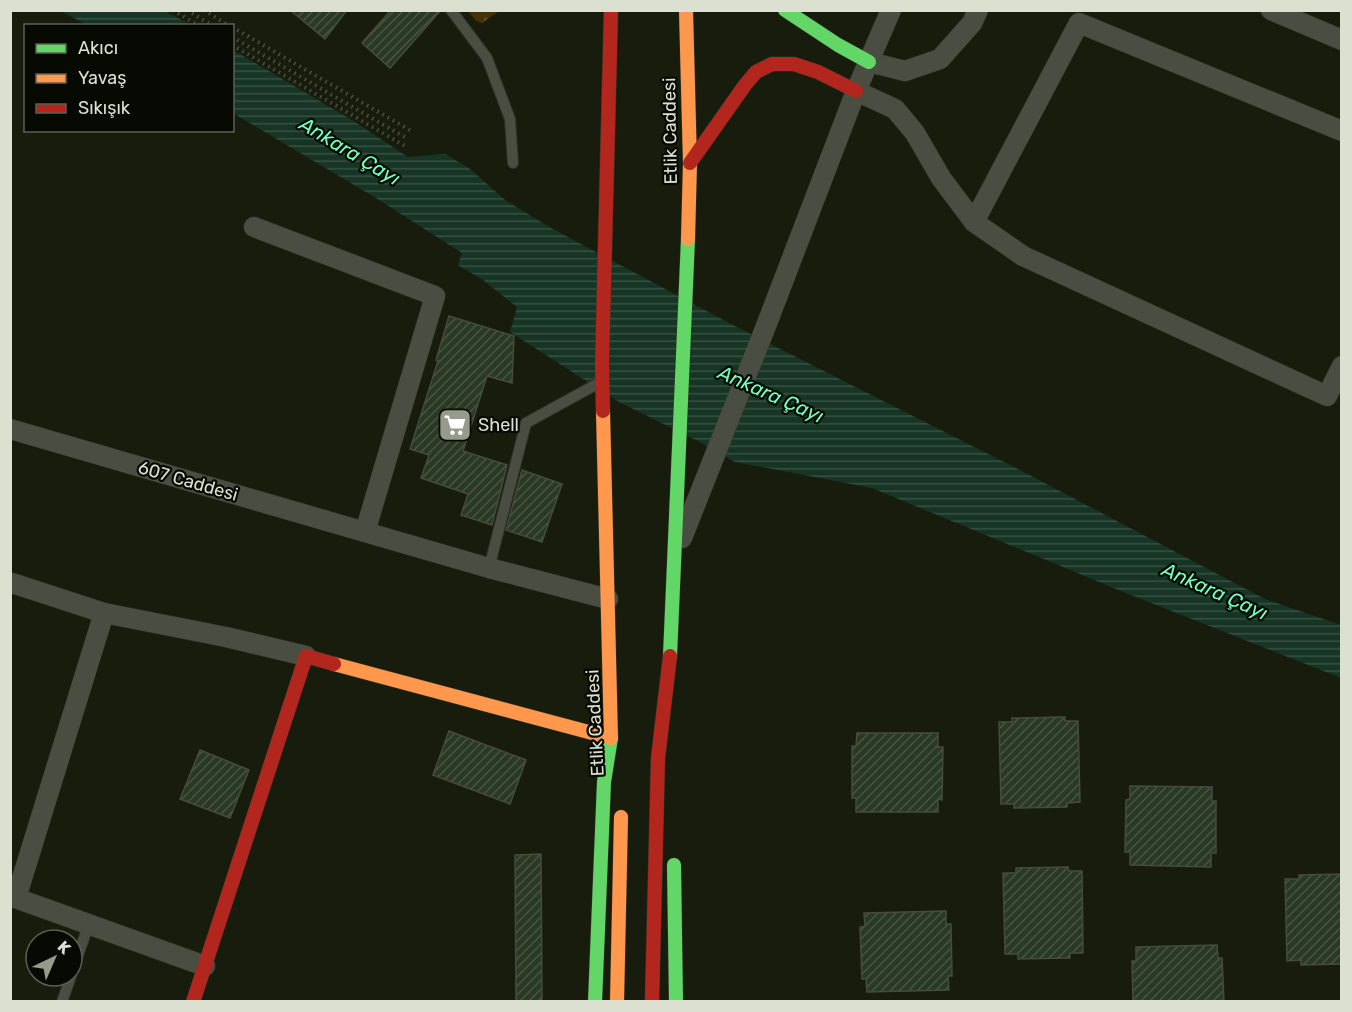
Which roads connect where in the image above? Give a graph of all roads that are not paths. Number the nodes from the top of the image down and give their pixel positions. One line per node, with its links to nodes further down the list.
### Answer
1 (451, 10): 12 (lane)
2 (611, 10): 17 (main road, Etlik Caddesi)
3 (686, 10): 13 (main road, Etlik Caddesi)
4 (785, 10): 9 (main road)
5 (891, 10): 9 (street)
6 (978, 10): 9 (street)
7 (1271, 10): 8 (street)
8 (1341, 40)
9 (869, 62): 10 (street)
10 (856, 91): 13 (main road); 14 (street); 21 (street)
11 (1341, 131): 14 (street)
12 (513, 163)
13 (690, 163): 21 (main road, Etlik Caddesi)
14 (974, 222): 18 (street)
15 (254, 227): 20 (street)
16 (1341, 366): 18 (street)
17 (603, 381): 22 (lane); 24 (main road, Etlik Caddesi)
18 (1334, 400)
19 (10, 429): 20 (street, 607 Caddesi)
20 (365, 532): 22 (street, 607 Caddesi)
21 (674, 559): 27 (main road)
22 (489, 568): 24 (street, 607 Caddesi)
23 (11, 583): 25 (street)
24 (608, 599): 28 (main road, Etlik Caddesi)
25 (104, 613): 26 (street); 33 (street)
26 (306, 656): 28 (main road); 36 (main road)
27 (670, 656): 29 (main road); 40 (main road)
28 (611, 738): 30 (main road, Etlik Caddesi); 38 (main road)
29 (672, 749)
30 (617, 783)
31 (619, 804): 39 (main road)
32 (674, 854): 41 (main road)
33 (13, 897): 34 (street)
34 (89, 924): 35 (lane); 36 (street)
35 (84, 938)
36 (205, 966): 37 (main road)
37 (193, 1002)
38 (595, 1002)
39 (617, 1002)
40 (652, 1002)
41 (675, 1002)

